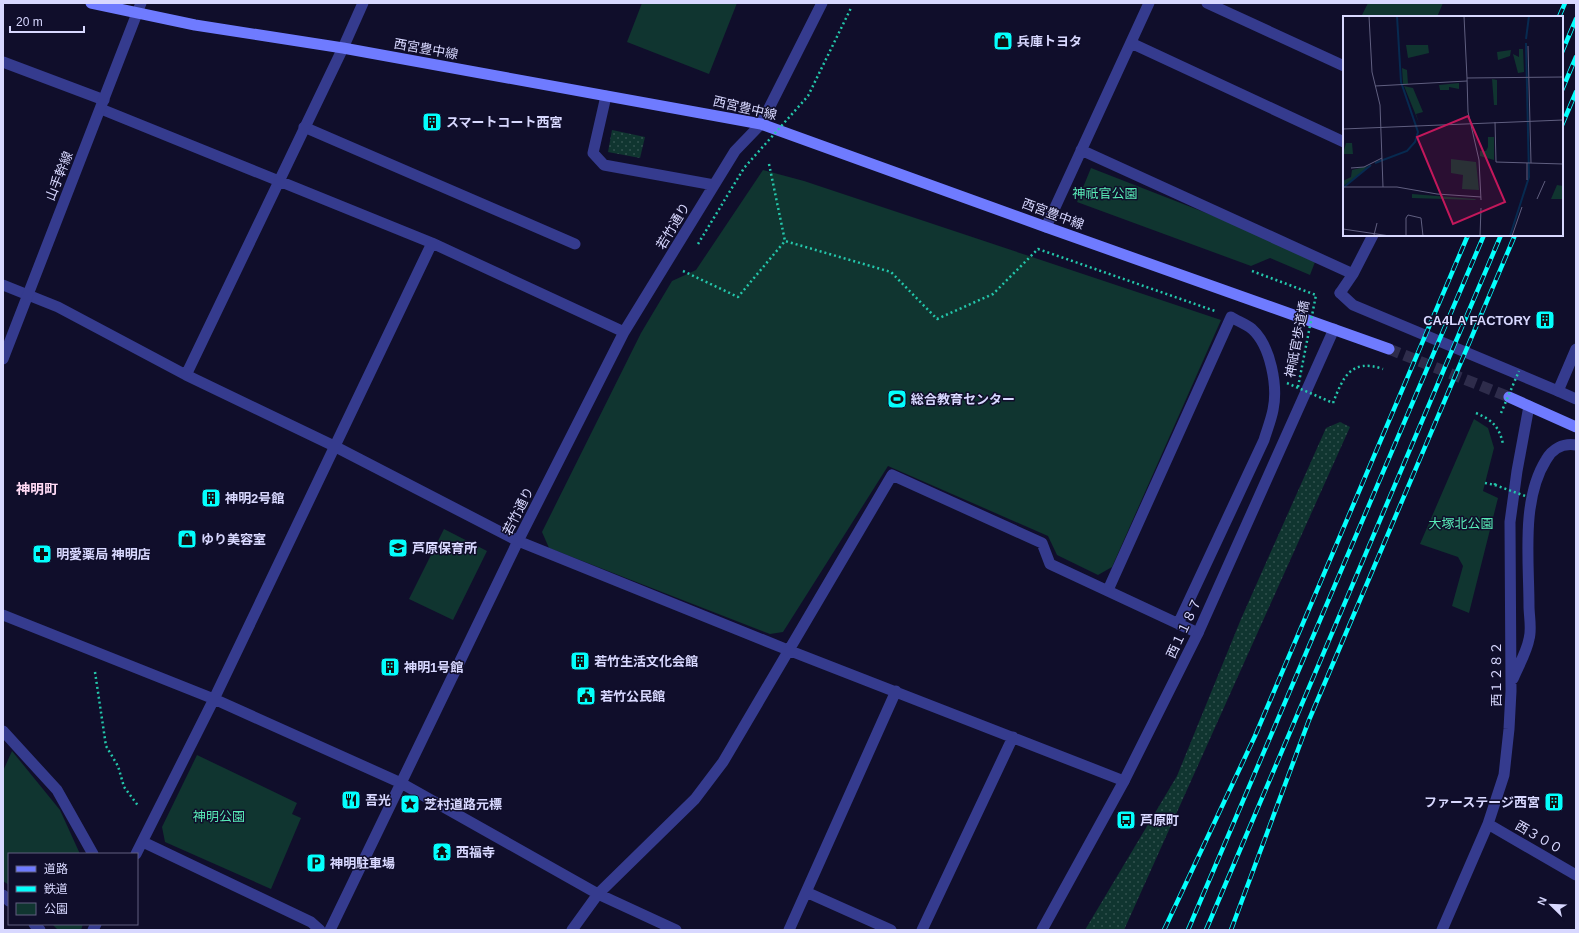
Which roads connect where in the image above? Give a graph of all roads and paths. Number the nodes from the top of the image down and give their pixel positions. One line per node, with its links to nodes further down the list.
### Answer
1 (91, 3): 6 (main road, 西宮豊中線)
2 (363, 3): 9 (street)
3 (822, 3): 14 (street, 若竹通り)
4 (1149, 3): 8 (street)
5 (1207, 3): 11 (street)
6 (139, 8): 9 (main road, 西宮豊中線); 13 (street, 山手幹線)
7 (851, 8): 26 (path, bridge)
8 (1131, 43): 16 (street); 17 (street)
9 (343, 48): 12 (main road, 西宮豊中線); 15 (street)
10 (3, 62): 13 (street)
11 (1343, 66)
12 (606, 96): 14 (main road, 西宮豊中線); 20 (street)
13 (103, 104): 19 (street); 31 (street, 山手幹線)
14 (761, 124): 20 (street, 若竹通り); 21 (main road, 西宮豊中線)
15 (304, 127): 19 (street); 25 (street)
16 (1343, 142)
17 (1081, 150): 21 (street); 29 (street)
18 (769, 164): 23 (path)
19 (278, 181): 24 (street); 40 (street)
20 (714, 185): 34 (street, 若竹通り)
21 (1046, 227): 33 (main road, 西宮豊中線)
22 (1372, 236): 29 (street)
23 (785, 241): 27 (path); 32 (path)
24 (432, 243): 34 (street); 51 (street)
25 (575, 244)
26 (698, 244)
27 (683, 271)
28 (1252, 271): 42 (path, 神祇官歩道橋, bridge)
29 (1353, 274): 43 (street)
30 (3, 286): 31 (street)
31 (27, 294): 37 (street, 山手幹線); 40 (street)
32 (1231, 317): 58 (street); 60 (street)
33 (1334, 329): 35 (main road, 西宮豊中線); 61 (street, 西１１８７)
34 (624, 332): 57 (street, 若竹通り)
35 (1389, 349)
36 (1576, 349): 43 (street)
37 (3, 359)
38 (1383, 369): 42 (path, bridge)
39 (1519, 371): 48 (path, bridge)
40 (186, 375): 51 (street)
41 (1287, 383): 42 (path, bridge)
42 (1298, 387)
43 (1558, 391): 45 (street)
44 (1508, 397): 46 (main road)
45 (1576, 399)
46 (1529, 406): 49 (main road); 64 (street, 西１２８２)
47 (1476, 413): 52 (path)
48 (1501, 413)
49 (1576, 427)
50 (1576, 445): 64 (street)
51 (334, 446): 57 (street); 66 (street)
52 (1503, 449)
53 (1498, 478): 55 (path)
54 (1485, 483): 55 (path)
55 (1495, 485): 56 (path, bridge)
56 (1528, 496)
57 (518, 541): 62 (street); 70 (street, 若竹通り)
58 (1108, 590): 60 (street); 62 (street)
59 (3, 615): 63 (street)
60 (1178, 624): 61 (street)
61 (1198, 633): 69 (street, 西１１８７)
62 (788, 650): 65 (street); 78 (street)
63 (92, 652): 66 (street); 72 (path)
64 (1510, 684): 71 (street, 西１２８２)
65 (896, 691): 68 (street); 77 (street)
66 (214, 699): 70 (street); 72 (street)
67 (3, 731): 74 (street)
68 (1013, 737): 69 (street); 85 (street)
69 (1124, 781): 86 (street, 西１１８７)
70 (401, 783): 78 (street); 80 (street, 若竹通り)
71 (1488, 824): 76 (street, 西３００); 87 (street, 西１２８２)
72 (151, 825): 73 (street)
73 (143, 842): 75 (street); 79 (street)
74 (91, 853)
75 (137, 853)
76 (1576, 874)
77 (806, 892): 83 (street); 84 (street)
78 (598, 894): 81 (street); 82 (street)
79 (320, 930)
80 (330, 930)
81 (572, 930)
82 (676, 930)
83 (789, 930)
84 (891, 930)
85 (922, 930)
86 (1042, 930)
87 (1442, 930)

